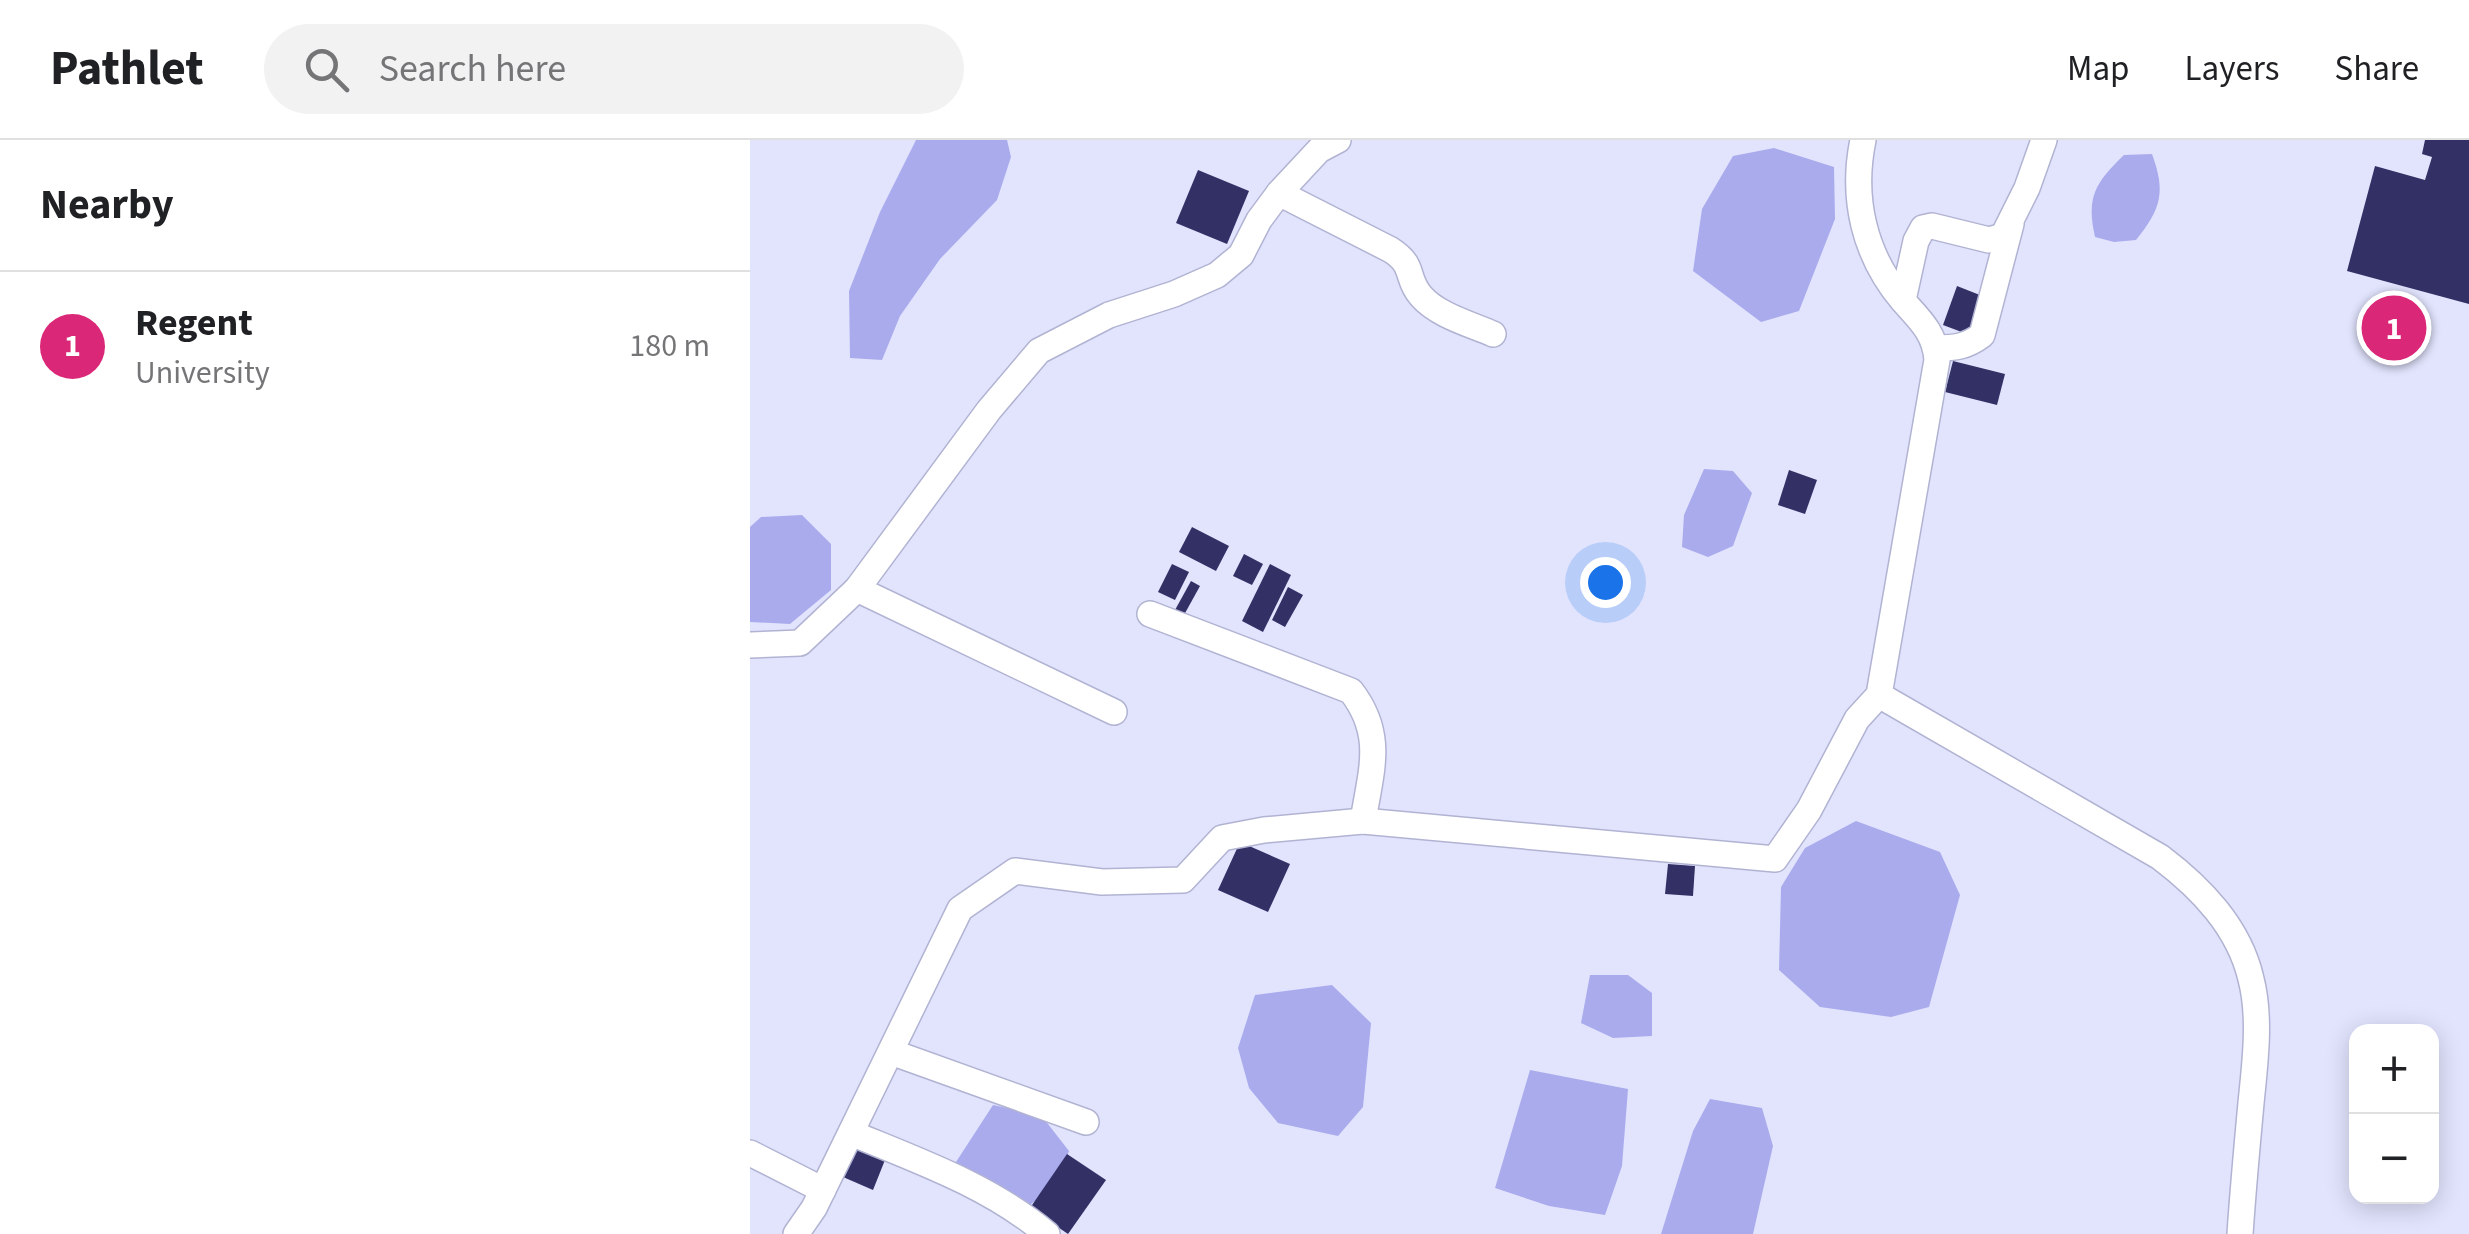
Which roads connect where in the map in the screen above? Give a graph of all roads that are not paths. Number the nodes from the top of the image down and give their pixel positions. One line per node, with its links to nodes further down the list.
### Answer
1 (1338, 140): 4 (street)
2 (1864, 140): 6 (street)
3 (2044, 140): 5 (street)
4 (1279, 192): 7 (street); 9 (street)
5 (2012, 223): 6 (street); 8 (street)
6 (1902, 300): 8 (street)
7 (1492, 334)
8 (1936, 348): 12 (street)
9 (857, 590): 11 (street); 13 (street)
10 (1150, 614): 14 (street)
11 (750, 644)
12 (1879, 695): 14 (street); 22 (street)
13 (1114, 712)
14 (1364, 821): 15 (street)
15 (890, 1052): 16 (street); 17 (street)
16 (1086, 1122)
17 (850, 1133): 19 (street); 21 (street)
18 (750, 1153): 19 (street)
19 (822, 1190): 20 (street)
20 (796, 1234)
21 (1047, 1234)
22 (2240, 1234)

